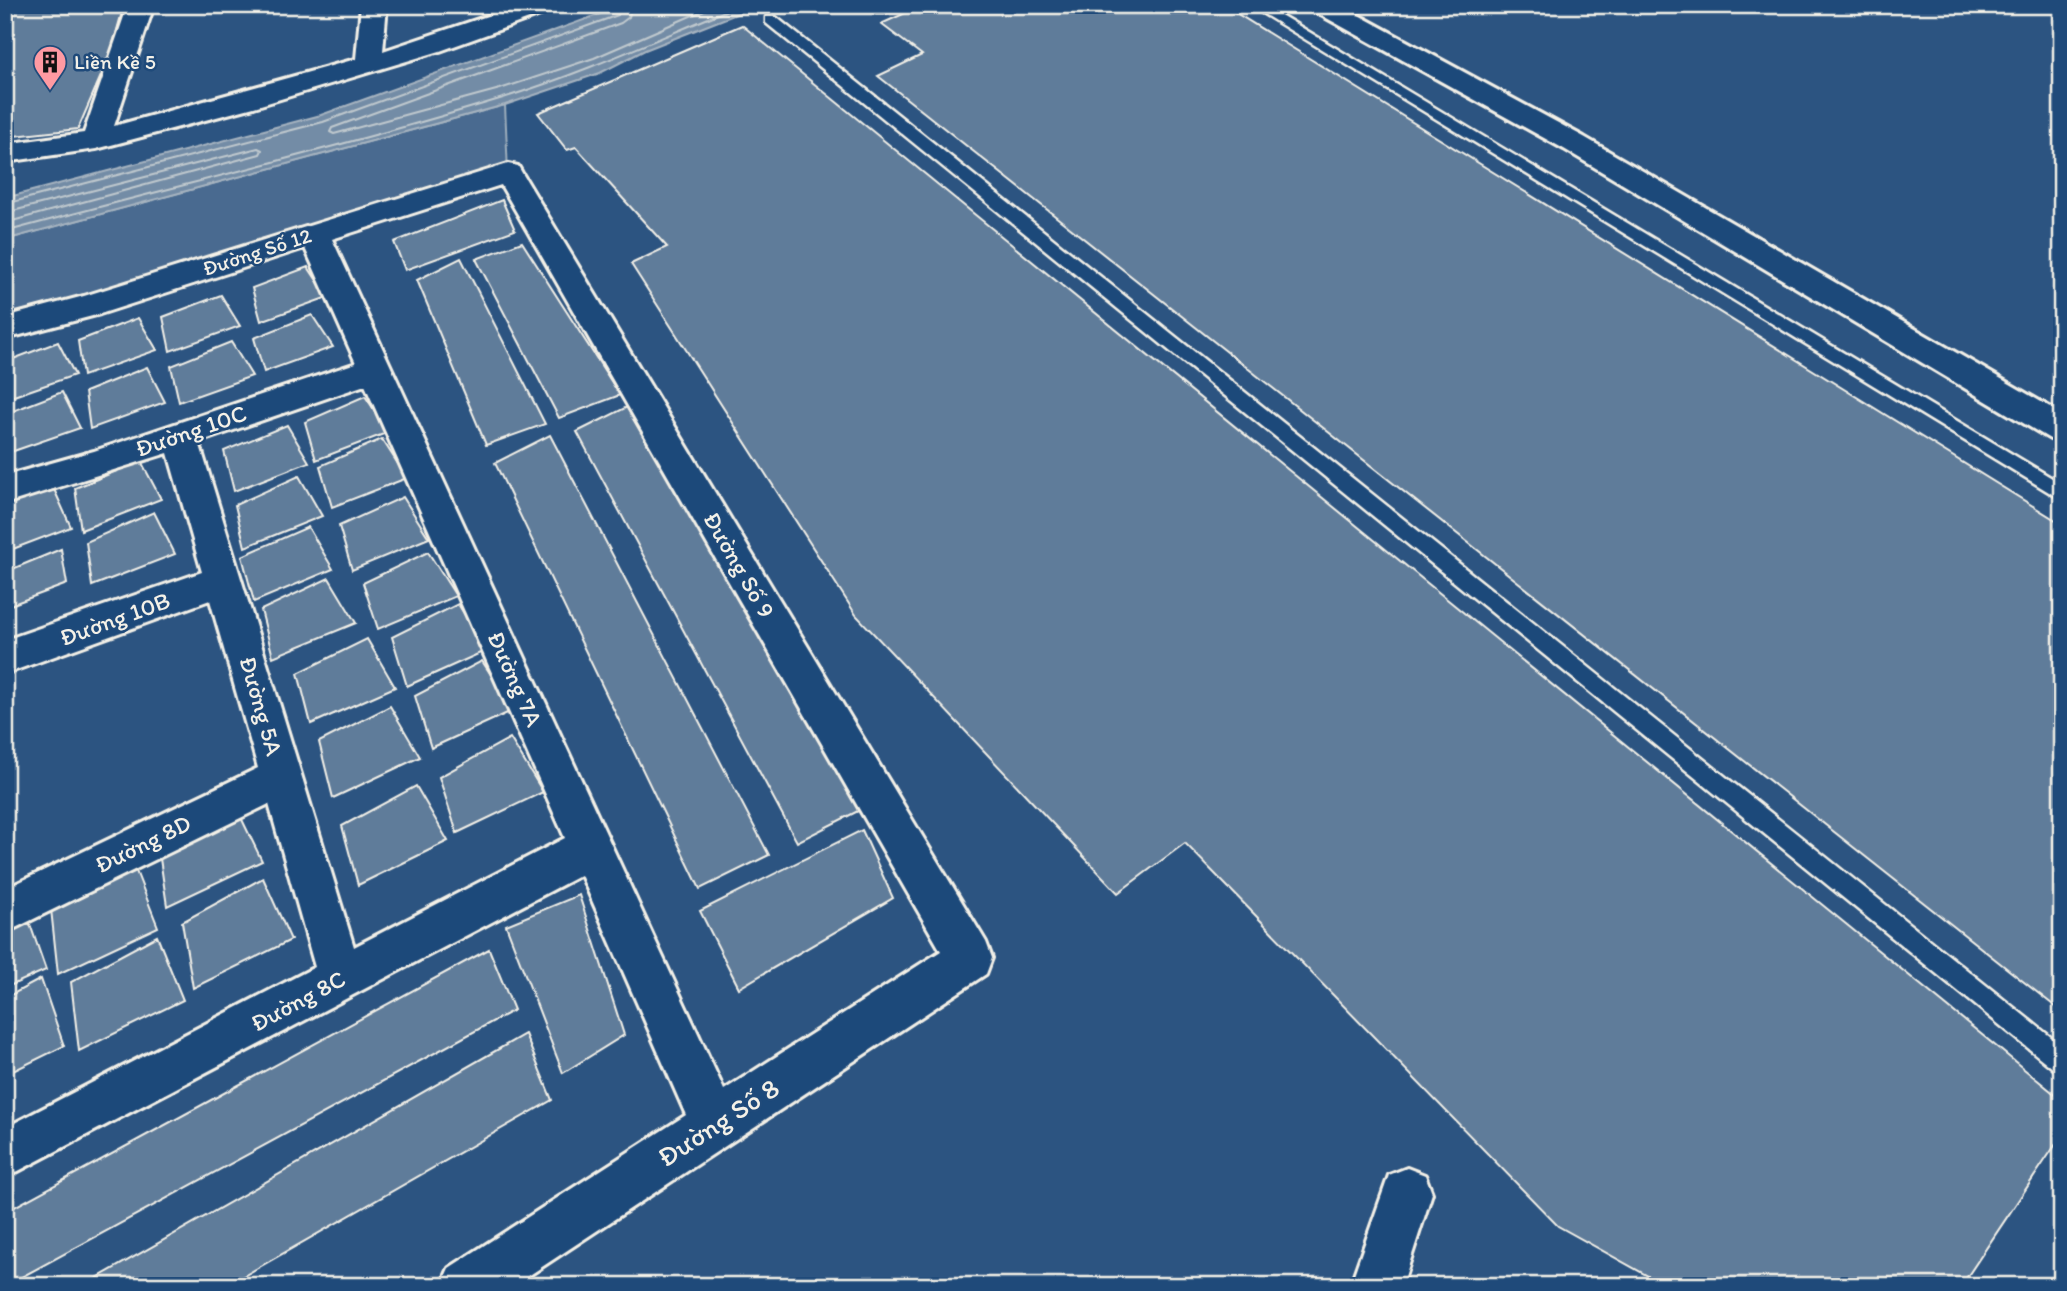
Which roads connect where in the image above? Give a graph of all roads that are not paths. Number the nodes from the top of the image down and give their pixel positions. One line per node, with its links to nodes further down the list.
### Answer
1 (141, 5): 8 (street)
2 (374, 5): 7 (street)
3 (545, 5): 7 (street)
4 (1255, 5): 17 (lane)
5 (1321, 5): 14 (street)
6 (771, 20): 25 (lane)
7 (369, 64): 8 (street)
8 (96, 140): 9 (street)
9 (5, 153)
10 (508, 173): 11 (street, Đường Số 12); 23 (street, Đường Số 9)
11 (314, 234): 12 (street, Đường Số 12); 13 (street, Đường 7A)
12 (5, 328)
13 (374, 369): 15 (street, Đường 10C); 21 (street, Đường 7A)
14 (2062, 430)
15 (180, 435): 16 (street, Đường 10C); 18 (street, Đường 5A)
16 (5, 490)
17 (2062, 493)
18 (224, 580): 19 (street, Đường 10B); 20 (street, Đường 5A)
19 (5, 657)
20 (282, 777): 22 (street, Đường 8D); 24 (street, Đường 5A)
21 (591, 847): 24 (street, Đường 8C); 26 (street, Đường 7A)
22 (5, 912)
23 (970, 958): 26 (street, Đường Số 8)
24 (341, 978): 27 (street, Đường 8C)
25 (2062, 1061)
26 (715, 1124): 29 (street, Đường Số 8)
27 (5, 1154)
28 (1408, 1193): 30 (street)
29 (467, 1286)
30 (1376, 1286)

